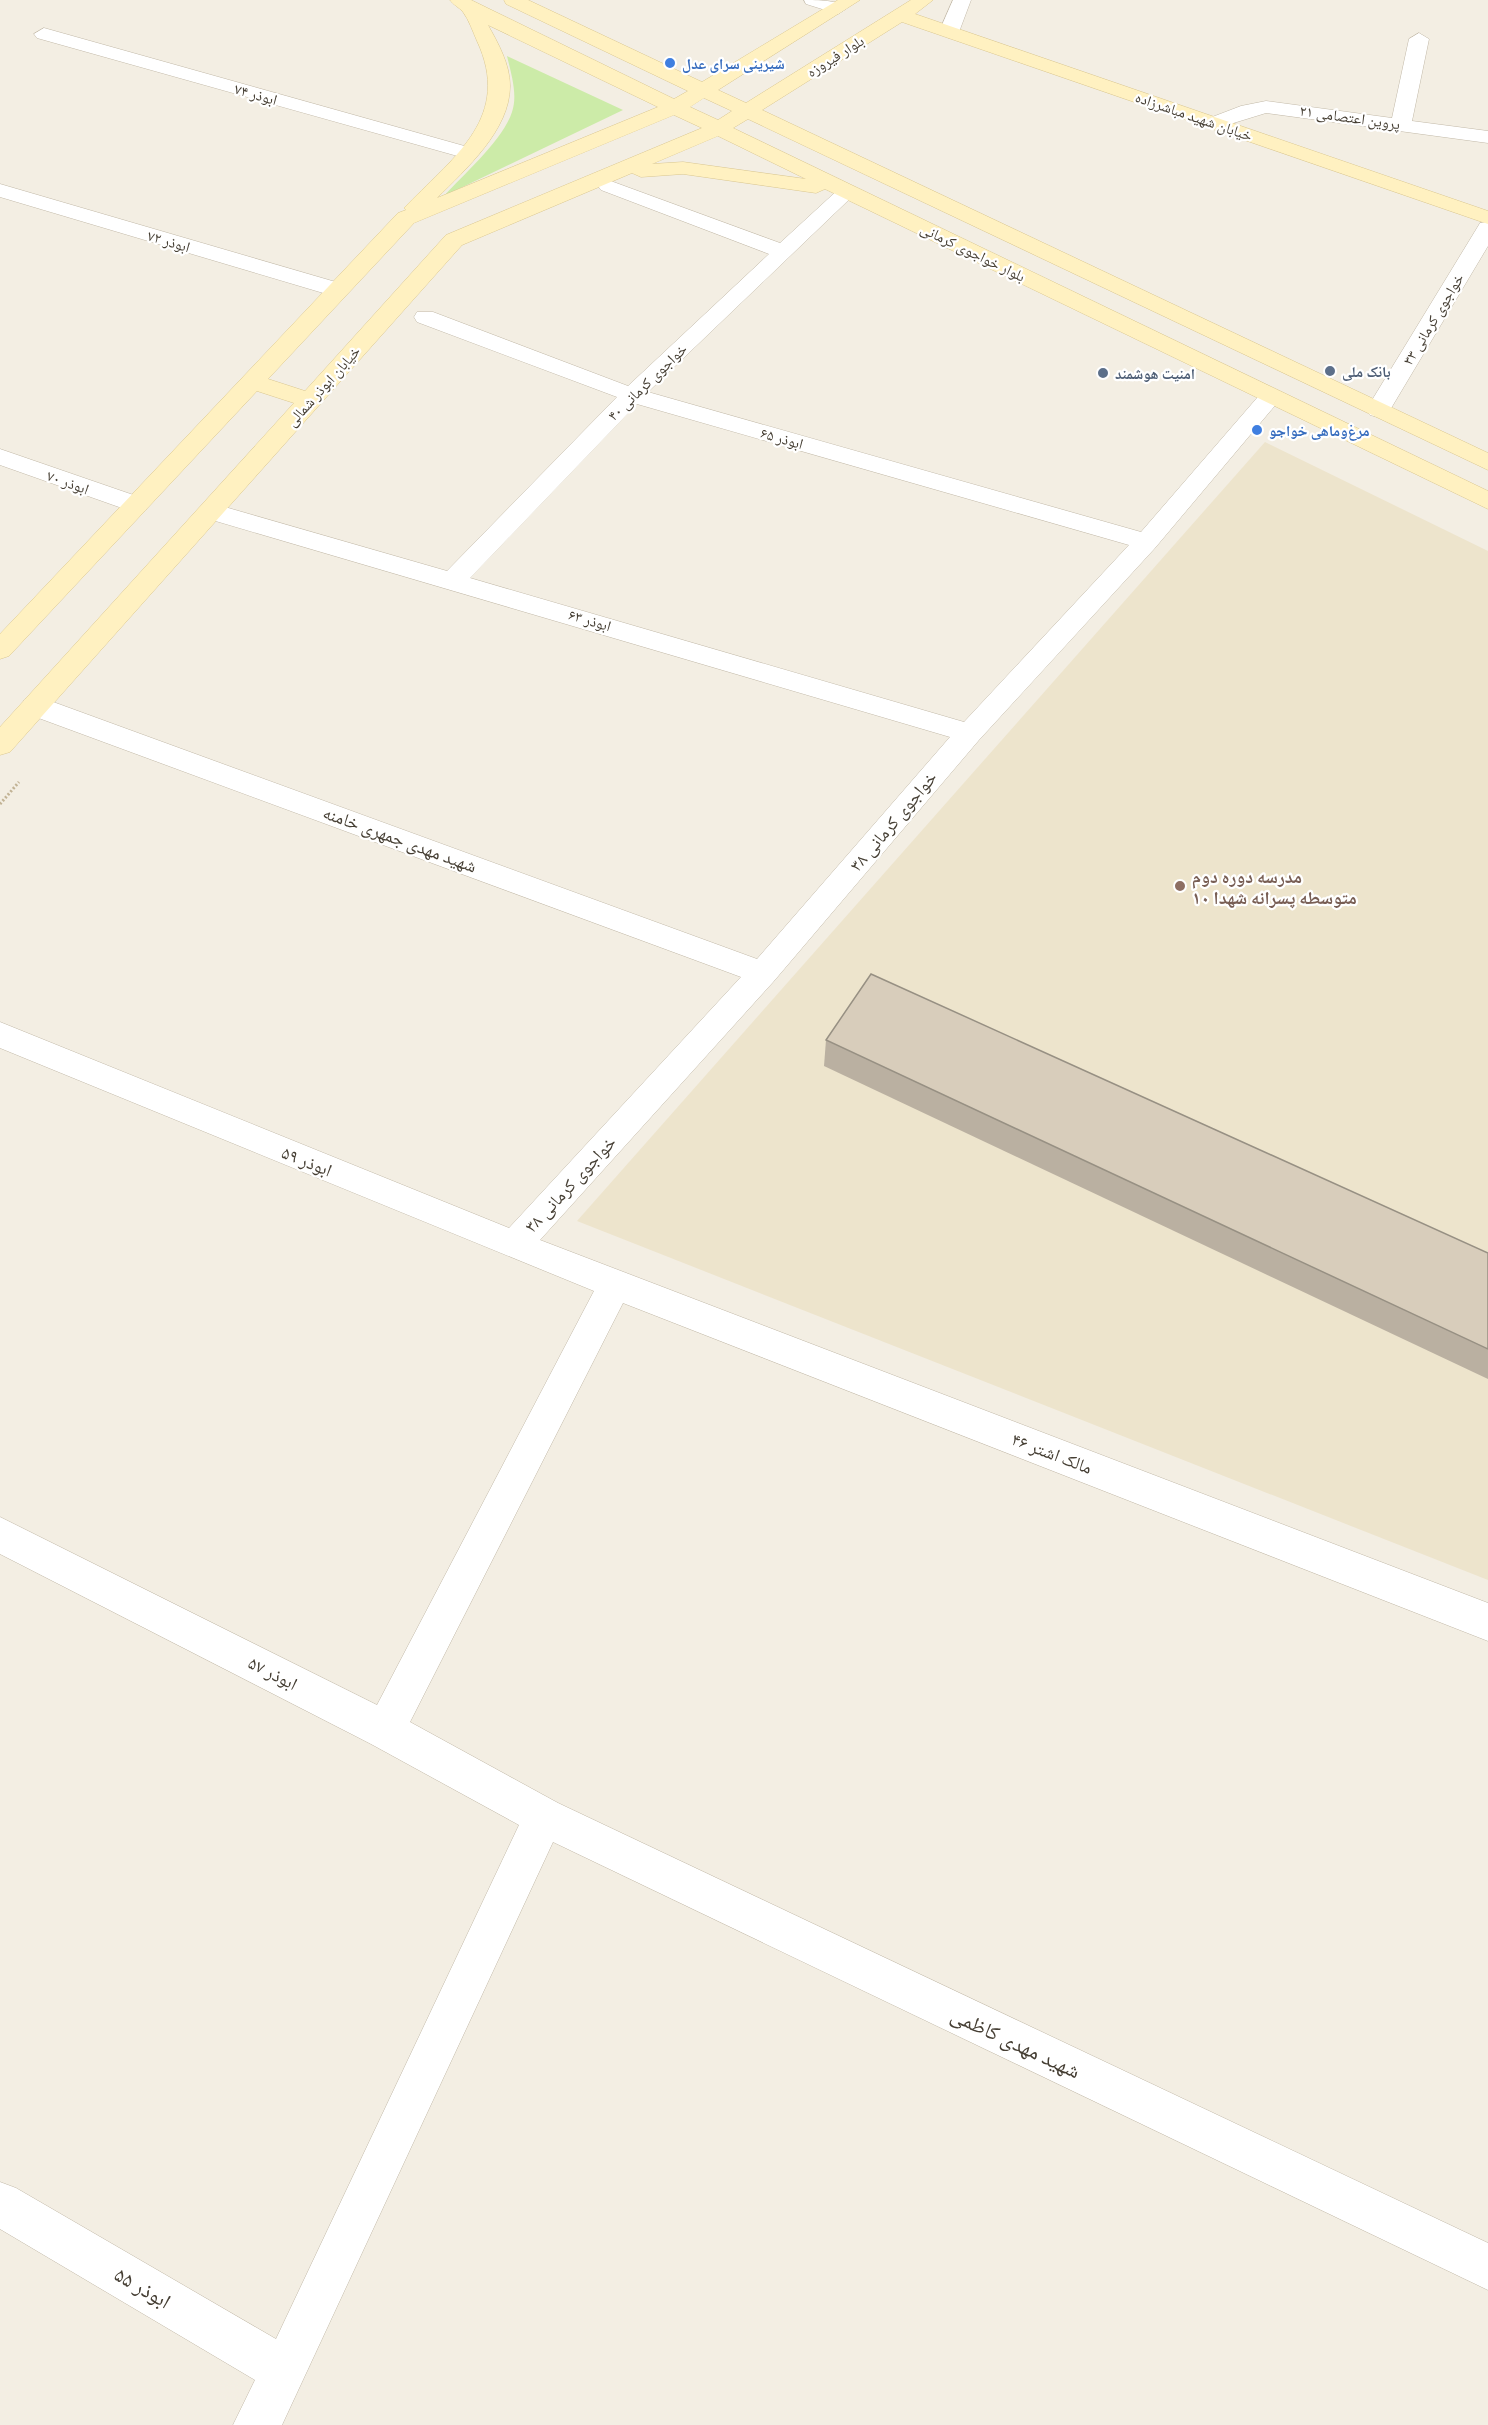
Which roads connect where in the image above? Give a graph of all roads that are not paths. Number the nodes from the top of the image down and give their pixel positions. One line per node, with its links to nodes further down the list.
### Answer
1 (513, 0): 11 (main road, بلوار خواجوی کرمانی)
2 (813, 0): 5 (street)
3 (924, 0): 7 (main road, بلوار فیروزه)
4 (962, 0): 8 (street)
5 (845, 4): 11 (main road)
6 (465, 5): 12 (main road, بلوار خواجوی کرمانی); 18 (main road)
7 (900, 15): 8 (main road, خیابان شهید مباشرزاده); 13 (main road, بلوار فیروزه)
8 (949, 32): 14 (main road, خیابان شهید مباشرزاده)
9 (44, 34): 18 (street, ابوذر ۷۴)
10 (1419, 39): 15 (street)
11 (703, 90): 12 (main road); 13 (main road, بلوار خواجوی کرمانی)
12 (674, 108): 16 (main road, بلوار خواجوی کرمانی); 22 (main road)
13 (747, 111): 16 (main road, بلوار فیروزه); 32 (main road, بلوار خواجوی کرمانی)
14 (1214, 123): 15 (street, پروین اعتصامی ۲۱); 23 (main road, خیابان شهید مباشرزاده)
15 (1401, 124): 17 (street, پروین اعتصامی ۲۱)
16 (718, 129): 19 (main road, خیابان ابوذر شمالی); 21 (main road, بلوار خواجوی کرمانی)
17 (1488, 137)
18 (468, 153): 22 (main road)
19 (611, 179): 21 (main road); 25 (street); 31 (main road, خیابان ابوذر شمالی)
20 (0, 190): 26 (street, ابوذر ۷۲)
21 (848, 191): 25 (street, خواجوی کرمانی ۴۰); 30 (main road, بلوار خواجوی کرمانی)
22 (406, 218): 26 (main road)
23 (1488, 218)
24 (1488, 228): 32 (street, خواجوی کرمانی ۳۳)
25 (784, 252): 29 (street, خواجوی کرمانی ۴۰)
26 (338, 290): 28 (main road)
27 (425, 317): 29 (street, ابوذر ۶۵)
28 (252, 382): 31 (main road); 36 (main road)
29 (633, 395): 38 (street, ابوذر ۶۵); 39 (street, خواجوی کرمانی ۴۰)
30 (1271, 396): 35 (main road, بلوار خواجوی کرمانی); 38 (street, خواجوی کرمانی ۳۸)
31 (310, 400): 37 (main road, خیابان ابوذر شمالی)
32 (1378, 410): 34 (main road, بلوار خواجوی کرمانی)
33 (0, 457): 36 (street, ابوذر ۷۰)
34 (1488, 462)
35 (1488, 501)
36 (136, 505): 40 (main road)
37 (211, 511): 39 (street, ابوذر ۶۳); 41 (main road, خیابان ابوذر شمالی)
38 (1146, 542): 42 (street, خواجوی کرمانی ۳۸)
39 (453, 580): 42 (street, ابوذر ۶۳)
40 (0, 650)
41 (35, 706): 43 (main road, خیابان ابوذر شمالی); 44 (street, شهید مهدی جمهری خامنه)
42 (969, 733): 44 (street, خواجوی کرمانی ۳۸)
43 (0, 745)
44 (763, 974): 46 (street, خواجوی کرمانی ۳۸)
45 (0, 1035): 46 (street, ابوذر ۵۹)
46 (514, 1245): 47 (street, ابوذر ۵۹)
47 (615, 1284): 49 (street, مالک اشتر ۴۶); 50 (street)
48 (0, 1534): 50 (street, ابوذر ۵۷)
49 (1488, 1622)
50 (385, 1730): 51 (street, ابوذر ۵۷)
51 (544, 1817): 53 (street, شهید مهدی کاظمی); 54 (street)
52 (0, 2204): 54 (street, ابوذر ۵۵)
53 (1488, 2267)
54 (285, 2371): 55 (street)
55 (257, 2425)

